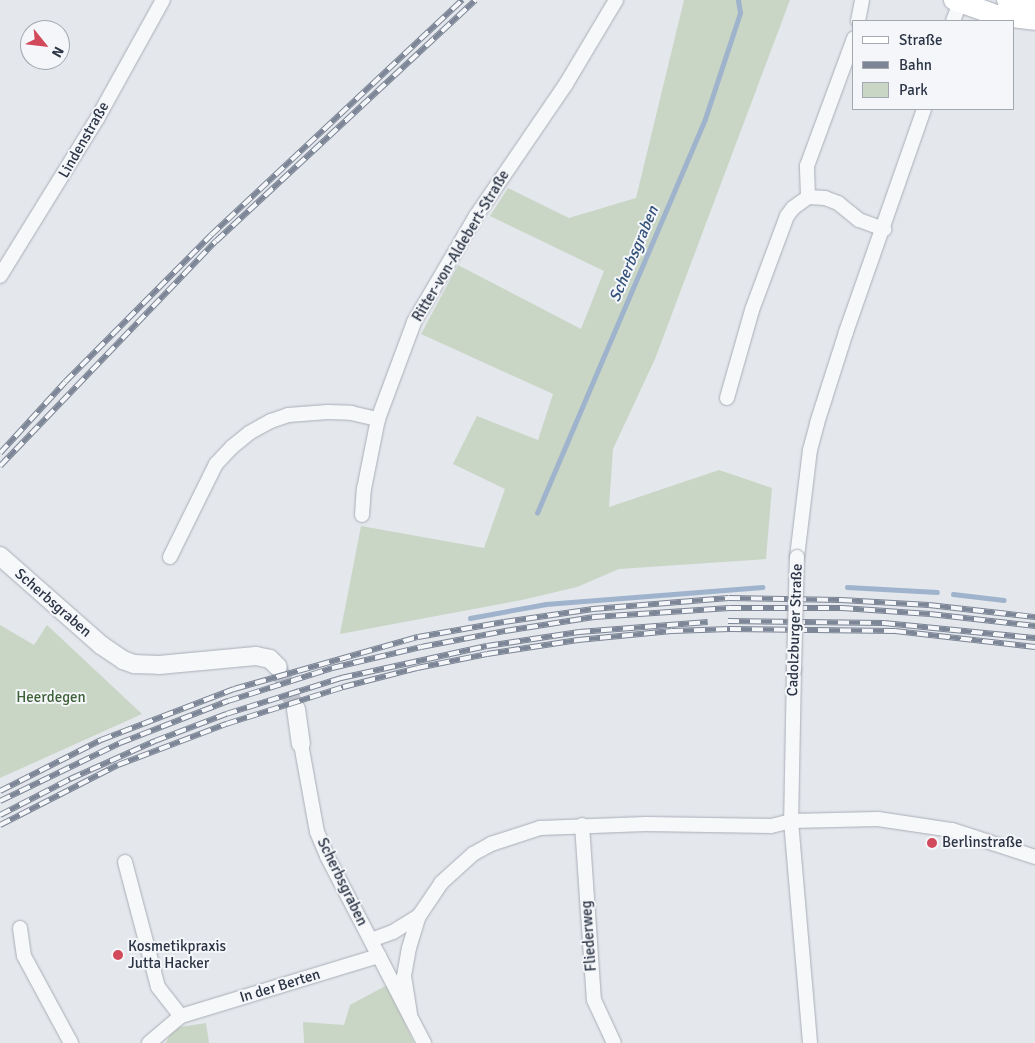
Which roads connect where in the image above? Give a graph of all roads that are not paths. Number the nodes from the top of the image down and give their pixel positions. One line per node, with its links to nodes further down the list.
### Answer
1 (616, 0): 15 (street, Ritter-von-Aldebert-Straße)
2 (862, 0): 7 (street)
3 (1007, 0): 6 (main road)
4 (161, 1): 13 (street, Lindenstraße)
5 (957, 6): 8 (main road)
6 (1035, 7)
7 (858, 20)
8 (1035, 20)
9 (852, 43): 11 (street)
10 (924, 110): 12 (street, Cadolzburger Straße)
11 (808, 197): 12 (street); 14 (street)
12 (884, 229): 22 (street, Cadolzburger Straße, bridge)
13 (0, 276)
14 (727, 398)
15 (378, 419): 16 (street, Ritter-von-Aldebert-Straße); 18 (street)
16 (362, 516)
17 (0, 556): 19 (street, Scherbsgraben)
18 (170, 557)
19 (278, 667)
20 (296, 709): 21 (street, Scherbsgraben)
21 (301, 744): 28 (street, Scherbsgraben)
22 (791, 821): 23 (street); 24 (street); 36 (street, Cadolzburger Straße)
23 (582, 825): 26 (street); 35 (street, Fliederweg)
24 (1035, 857)
25 (124, 862): 31 (street)
26 (419, 916): 28 (street); 30 (street)
27 (20, 928): 32 (street)
28 (371, 940): 29 (street, Scherbsgraben)
29 (379, 956): 30 (street, Scherbsgraben); 31 (street, In der Berten)
30 (410, 1014): 34 (street, Scherbsgraben)
31 (181, 1016): 33 (street, In der Berten)
32 (71, 1043)
33 (149, 1043)
34 (424, 1043)
35 (614, 1043)
36 (810, 1043)

